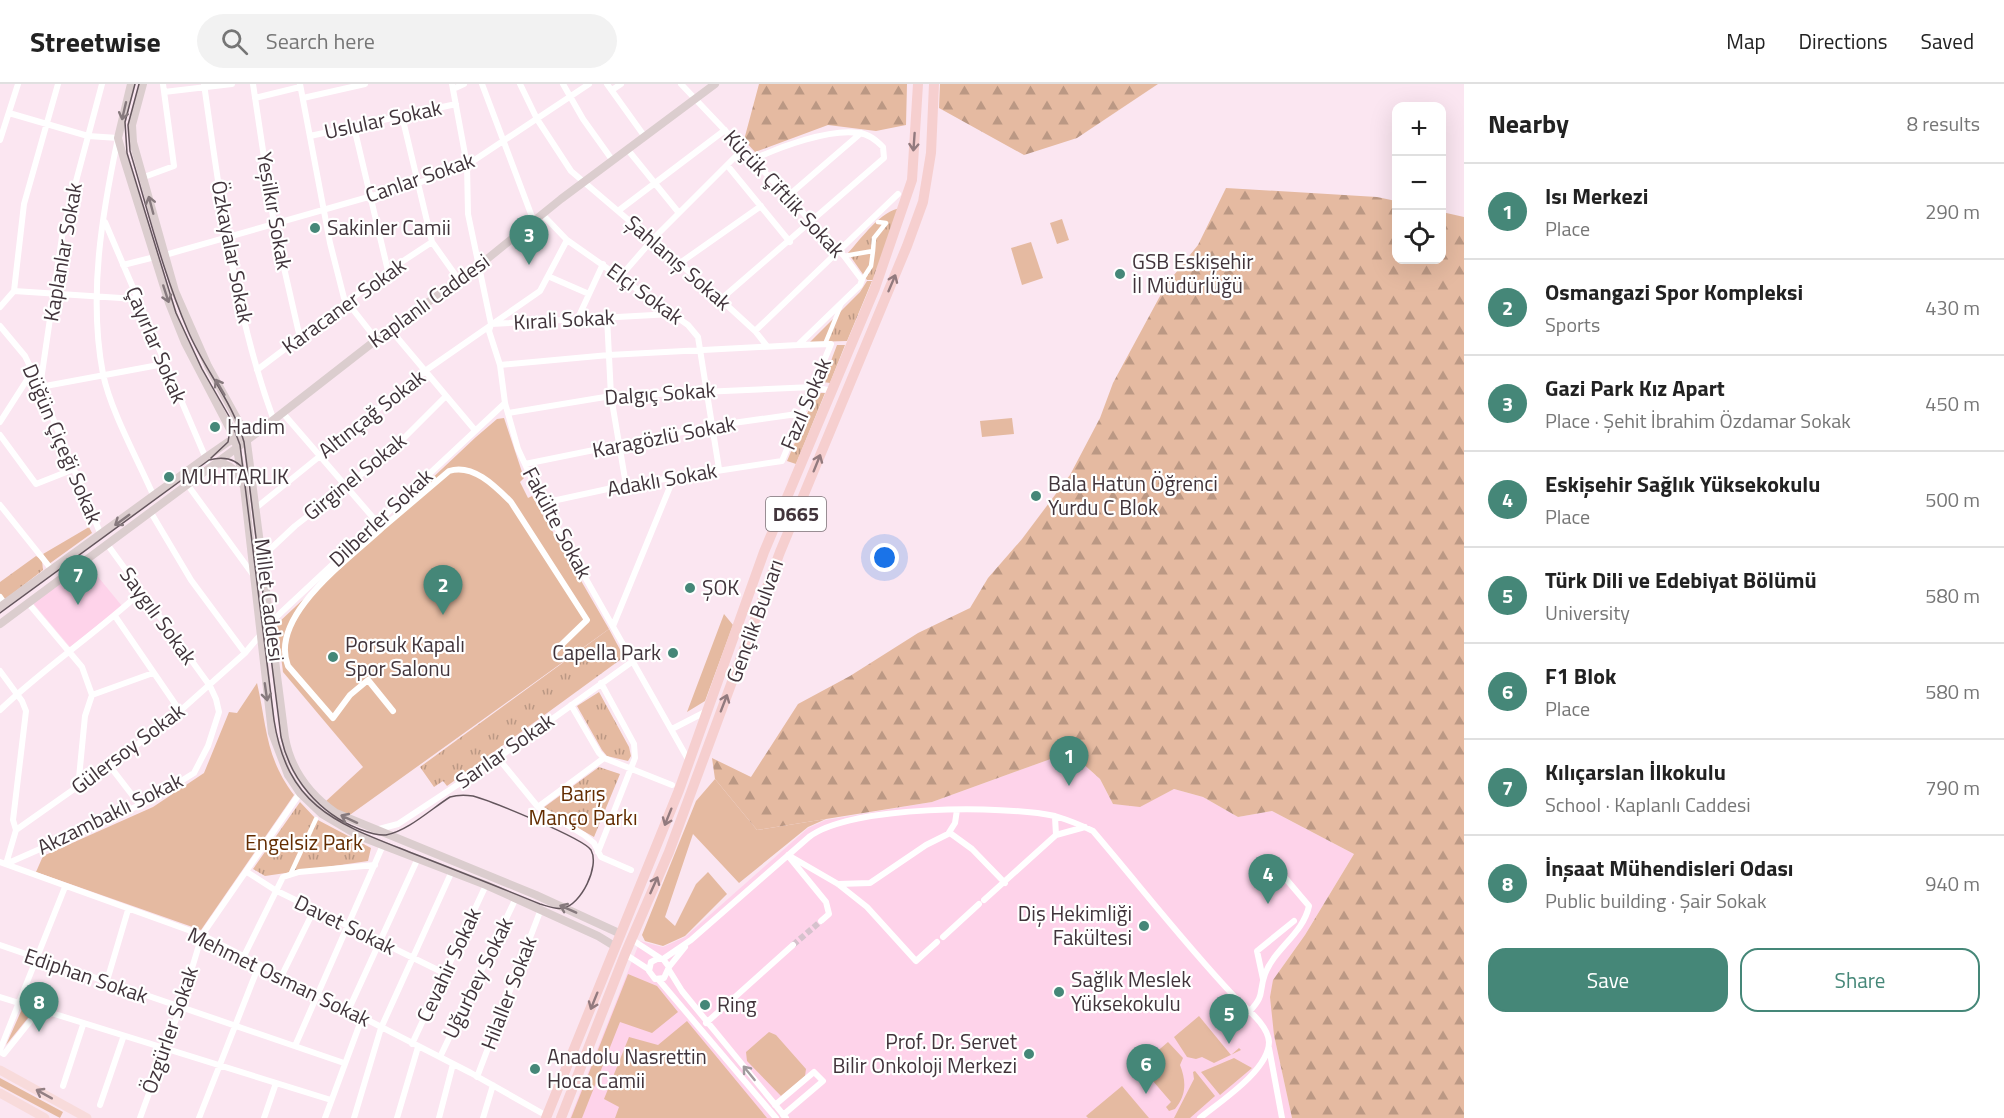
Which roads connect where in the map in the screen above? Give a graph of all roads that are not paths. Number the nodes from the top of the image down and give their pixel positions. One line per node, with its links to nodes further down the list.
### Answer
1 (18, 84): 30 (street)
2 (58, 84): 33 (street)
3 (102, 84): 37 (street, Kaplanlar Sokak)
4 (131, 84): 40 (main road, one-way to 40)
5 (144, 84): 49 (main road, Millet Caddesi)
6 (163, 84): 24 (street)
7 (232, 84): 21 (street)
8 (253, 84): 26 (street, Yeşilkır Sokak)
9 (365, 84): 27 (street)
10 (464, 84): 22 (street)
11 (482, 84): 42 (street)
12 (520, 84): 32 (street, Şahlanış Sokak)
13 (563, 84): 25 (street)
14 (589, 84): 25 (street, Canlar Sokak)
15 (621, 84): 23 (street)
16 (681, 84): 28 (street, Küçük Çiftlik Sokak)
17 (715, 84): 28 (main road, Kaplanlı Caddesi)
18 (918, 84): 118 (highway, Gençlik Bulvarı / D665, one-way to 118)
19 (934, 84): 224 (highway, Gençlik Bulvarı / D665, one-way to 19)
20 (300, 85): 26 (street); 27 (street)
21 (204, 86): 24 (street); 68 (street, Özkayalar Sokak)
22 (452, 86): 29 (street, Fakülte Sokak)
23 (610, 87): 39 (street)
24 (164, 92): 49 (street)
25 (569, 97): 32 (street, Canlar Sokak); 46 (street)
26 (255, 98): 67 (street, Yeşilkır Sokak)
27 (303, 98): 38 (street)
28 (695, 100): 35 (street, Küçük Çiftlik Sokak); 39 (main road, Kaplanlı Caddesi)
29 (456, 104): 31 (street, Uslular Sokak); 47 (street, Fakülte Sokak)
30 (9, 113): 33 (street); 41 (street)
31 (402, 116): 34 (street, Uslular Sokak); 51 (street)
32 (537, 119): 42 (street, Canlar Sokak); 52 (street, Şahlanış Sokak)
33 (47, 123): 37 (street); 86 (street)
34 (354, 127): 38 (street, Uslular Sokak); 55 (street)
35 (725, 130): 43 (street, Küçük Çiftlik Sokak); 50 (street)
36 (861, 133): 45 (street); 54 (street); 66 (street)
37 (88, 136): 40 (street); 87 (street, Kaplanlar Sokak)
38 (310, 136): 57 (street)
39 (645, 136): 44 (main road, Kaplanlı Caddesi)
40 (118, 138): 61 (street); 76 (main road, Millet Caddesi)
41 (0, 140)
42 (503, 142): 47 (street, Canlar Sokak); 63 (street)
43 (743, 149): 45 (street, Küçük Çiftlik Sokak); 48 (street)
44 (628, 150): 46 (main road, Kaplanlı Caddesi); 50 (street)
45 (754, 159): 54 (street, Küçük Çiftlik Sokak)
46 (613, 161): 52 (main road, Kaplanlı Caddesi)
47 (467, 165): 51 (street, Canlar Sokak); 80 (street, Fakülte Sokak)
48 (727, 165): 56 (street); 59 (street)
49 (144, 177): 75 (main road, Millet Caddesi, one-way to 49)
50 (655, 182): 58 (street); 59 (street)
51 (417, 183): 55 (street, Canlar Sokak); 71 (street)
52 (585, 183): 58 (street, Şahlanış Sokak); 60 (main road, Kaplanlı Caddesi)
53 (898, 194): 74 (street)
54 (788, 196): 66 (street, Küçük Çiftlik Sokak)
55 (369, 197): 57 (street, Canlar Sokak); 81 (street)
56 (761, 206): 72 (street); 77 (street)
57 (323, 209): 67 (street, Canlar Sokak); 92 (street)
58 (618, 211): 69 (street, Şahlanış Sokak)
59 (679, 213): 69 (street)
60 (543, 215): 63 (main road, Kaplanlı Caddesi); 70 (street, Elçi Sokak)
61 (105, 221): 79 (street, Çayırlar Sokak); 89 (street)
62 (896, 221): 65 (street)
63 (534, 222): 80 (main road, Kaplanlı Caddesi)
64 (878, 222): 65 (street)
65 (885, 222): 73 (street)
66 (813, 223): 72 (street); 74 (street, Küçük Çiftlik Sokak)
67 (274, 224): 68 (street, Canlar Sokak); 102 (street, Yeşilkır Sokak)
68 (227, 236): 75 (street, Canlar Sokak); 111 (street, Özkayalar Sokak)
69 (653, 239): 77 (street, Şahlanış Sokak); 83 (street)
70 (567, 240): 78 (street, Elçi Sokak); 82 (street, Altınçağ Sokak)
71 (432, 242): 81 (street, Karacaner Sokak); 84 (street)
72 (790, 242): 91 (street)
73 (873, 251): 74 (street); 85 (street)
74 (842, 254): 85 (street, Küçük Çiftlik Sokak); 101 (street)
75 (165, 255): 131 (main road, Millet Caddesi, one-way to 75)
76 (155, 257): 79 (street); 132 (main road, Millet Caddesi, one-way to 132)
77 (680, 263): 91 (street, Şahlanış Sokak)
78 (603, 264): 83 (street, Elçi Sokak); 88 (street)
79 (123, 265): 90 (street, Çayırlar Sokak)
80 (477, 265): 84 (main road, Kaplanlı Caddesi); 98 (street, Fakülte Sokak)
81 (388, 271): 92 (street, Karacaner Sokak)
82 (550, 277): 88 (street); 98 (street, Altınçağ Sokak)
83 (620, 277): 95 (street, Elçi Sokak)
84 (459, 280): 100 (main road, Kaplanlı Caddesi)
85 (862, 280): 93 (street)
86 (14, 291): 87 (street); 94 (street)
87 (56, 293): 89 (street); 115 (street, Kaplanlar Sokak)
88 (589, 294): 97 (street)
89 (95, 296): 90 (street); 114 (street)
90 (136, 299): 109 (street, Çayırlar Sokak)
91 (720, 300): 101 (street, Şahlanış Sokak)
92 (347, 302): 102 (street, Karacaner Sokak); 103 (street)
93 (841, 305): 104 (street); 105 (street)
94 (0, 307)
95 (672, 314): 96 (street, Kırali Sokak); 107 (street, Elçi Sokak)
96 (607, 317): 97 (street, Kırali Sokak); 108 (street)
97 (578, 318): 98 (street, Kırali Sokak)
98 (491, 324): 110 (street, Fakülte Sokak); 112 (street, Altınçağ Sokak)
99 (0, 326): 113 (street, Düğün Çiçeği Sokak)
100 (390, 329): 103 (main road, Kaplanlı Caddesi); 112 (street)
101 (755, 331): 106 (street, Şahlanış Sokak)
102 (300, 338): 111 (street, Karacaner Sokak)
103 (376, 339): 122 (main road, Kaplanlı Caddesi)
104 (825, 344): 105 (street, Fazıl Sokak); 116 (street, Fazıl Sokak)
105 (798, 345): 106 (street, Fazıl Sokak)
106 (767, 346): 107 (street)
107 (700, 351): 108 (street); 117 (street, Elçi Sokak)
108 (609, 355): 110 (street); 120 (street)
109 (164, 364): 114 (street); 135 (street, Çayırlar Sokak)
110 (500, 365): 121 (street, Fakülte Sokak)
111 (257, 370): 126 (street, Özkayalar Sokak)
112 (425, 371): 119 (street); 134 (street, Altınçağ Sokak)
113 (32, 372): 115 (street, Düğün Çiçeği Sokak); 123 (street)
114 (103, 376): 115 (street); 146 (street)
115 (40, 387): 139 (street, Düğün Çiçeği Sokak)
116 (813, 387): 117 (street, Dalgıç Sokak); 118 (street, Dalgıç Sokak); 125 (street, Fazıl Sokak)
117 (706, 391): 120 (street, Dalgıç Sokak); 128 (street, Elçi Sokak)
118 (832, 391): 180 (highway, Gençlik Bulvarı / D665)
119 (446, 396): 129 (street); 144 (street, Girginel Sokak)
120 (611, 396): 124 (street, Dalgıç Sokak); 133 (street)
121 (505, 403): 124 (street, Fakülte Sokak); 129 (street, Dilberler Sokak)
122 (282, 412): 126 (main road, Kaplanlı Caddesi); 134 (street)
123 (3, 413): 127 (street)
124 (508, 413): 137 (street, Fakülte Sokak)
125 (804, 413): 128 (street, Karagözlü Sokak); 136 (street, Fazıl Sokak)
126 (273, 418): 131 (main road, Kaplanlı Caddesi)
127 (0, 422)
128 (712, 426): 133 (street, Karagözlü Sokak); 140 (street, Elçi Sokak)
129 (474, 429): 151 (street, Dilberler Sokak)
130 (0, 435): 139 (street)
131 (247, 438): 132 (main road, Kaplanlı Caddesi); 149 (main road, Millet Caddesi)
132 (236, 443): 135 (main road, Kaplanlı Caddesi); 138 (main road, Kaplanlı Caddesi); 145 (main road, Millet Caddesi)
133 (619, 444): 137 (street, Karagözlü Sokak); 143 (street)
134 (320, 454): 144 (street); 149 (street, Altınçağ Sokak)
135 (205, 458): 138 (street, Çayırlar Sokak); 146 (main road, Kaplanlı Caddesi)
136 (782, 461): 140 (street, Adaklı Sokak)
137 (525, 464): 147 (street, Fakülte Sokak)
138 (212, 465): 142 (main road, Kaplanlı Caddesi); 145 (main road)
139 (74, 469): 153 (street, Düğün Çiçeği Sokak)
140 (719, 469): 141 (street, Adaklı Sokak)
141 (674, 477): 143 (street, Adaklı Sokak); 164 (street)
142 (187, 484): 150 (main road, Kaplanlı Caddesi); 157 (street)
143 (626, 485): 147 (street, Adaklı Sokak)
144 (348, 486): 151 (street); 155 (street, Girginel Sokak)
145 (244, 487): 157 (main road, Millet Caddesi)
146 (154, 496): 153 (main road, Kaplanlı Caddesi, one-way to 153)
147 (543, 503): 164 (street, Fakülte Sokak)
148 (0, 505): 156 (street)
149 (257, 507): 155 (main road, Millet Caddesi)
150 (150, 511): 154 (main road, Kaplanlı Caddesi); 168 (street)
151 (377, 522): 152 (street); 162 (street, Dilberler Sokak)
152 (382, 528): 167 (street); 179 (street)
153 (101, 534): 156 (main road, Kaplanlı Caddesi)
154 (107, 544): 158 (street, Saygılı Sokak); 160 (main road, Kaplanlı Caddesi)
155 (263, 556): 162 (main road, Millet Caddesi)
156 (52, 570): 159 (main road, Kaplanlı Caddesi)
157 (254, 577): 165 (main road, Millet Caddesi)
158 (140, 593): 161 (street); 173 (street, Saygılı Sokak)
159 (2, 602)
160 (29, 604): 163 (main road, Kaplanlı Caddesi); 166 (street)
161 (115, 616): 166 (street); 171 (street)
162 (272, 621): 165 (street, Dilberler Sokak); 197 (main road, Millet Caddesi, one-way to 162)
163 (0, 624)
164 (613, 626): 169 (street, Fakülte Sokak)
165 (260, 637): 168 (street, Gülersoy Sokak); 189 (main road, Millet Caddesi, one-way to 189)
166 (70, 652): 174 (street); 175 (street)
167 (554, 652)
168 (245, 653): 173 (street, Gülersoy Sokak)
169 (633, 661): 172 (street, Sarılar Sokak); 181 (street, Fakülte Sokak)
170 (0, 671): 174 (street)
171 (153, 673): 175 (street); 178 (street)
172 (601, 683): 176 (street, Sarılar Sokak); 186 (street)
173 (210, 686): 178 (street, Gülersoy Sokak); 190 (street, Akzambaklı Sokak)
174 (17, 694): 177 (street); 196 (street)
175 (92, 695): 188 (street)
176 (571, 705): 182 (street, Sarılar Sokak); 183 (street)
177 (0, 711)
178 (180, 711): 185 (street, Gülersoy Sokak)
179 (393, 711)
180 (707, 711): 181 (street); 184 (highway, Gençlik Bulvarı / D665)
181 (672, 729): 184 (street, Fakülte Sokak)
182 (498, 758): 191 (street); 197 (street, Sarılar Sokak)
183 (604, 758): 186 (street); 191 (street)
184 (689, 761): 224 (highway, Gençlik Bulvarı / D665, one-way to 224)
185 (109, 765): 188 (street, Gülersoy Sokak); 190 (street)
186 (632, 767): 187 (street); 201 (street)
187 (672, 785)
188 (78, 788): 196 (street, Gülersoy Sokak)
189 (300, 793): 200 (main road, Millet Caddesi); 208 (street, Özgürler Sokak)
190 (139, 804): 205 (street, Akzambaklı Sokak)
191 (538, 807): 201 (street)
192 (957, 810): 193 (street); 198 (street); 202 (street)
193 (1055, 817): 195 (street); 199 (street)
194 (316, 819): 210 (street)
195 (1085, 827): 199 (street); 248 (street)
196 (16, 830): 205 (street)
197 (371, 830): 224 (main road, Millet Caddesi, one-way to 197)
198 (951, 832): 211 (street); 212 (street)
199 (1056, 835): 211 (street)
200 (383, 845): 203 (main road, Millet Caddesi); 206 (street)
201 (598, 852): 207 (street)
202 (788, 855): 212 (street); 220 (street); 225 (street)
203 (418, 858): 209 (main road, Millet Caddesi); 226 (street)
204 (1270, 860): 240 (street)
205 (3, 863): 214 (street, Mehmet Osman Sokak)
206 (375, 865): 210 (street); 222 (street)
207 (631, 870)
208 (247, 872): 215 (street, Davet Sokak); 223 (street, Özgürler Sokak)
209 (452, 872): 213 (main road, Millet Caddesi); 231 (street)
210 (290, 875): 215 (street)
211 (1005, 883): 212 (street)
212 (838, 884)
213 (486, 885): 216 (main road, Millet Caddesi); 237 (street, Cevahir Sokak)
214 (65, 887): 218 (street, Mehmet Osman Sokak); 232 (street)
215 (275, 890): 219 (street, Davet Sokak); 230 (street)
216 (516, 898): 217 (main road, Millet Caddesi); 261 (street, Uğurbey Sokak)
217 (541, 909): 229 (main road, Millet Caddesi); 266 (street, Hilaller Sokak)
218 (128, 910): 223 (street, Mehmet Osman Sokak); 241 (street)
219 (314, 910): 222 (street, Davet Sokak); 238 (street)
220 (821, 921)
221 (1294, 921): 240 (street)
222 (347, 926): 226 (street, Davet Sokak); 242 (street)
223 (202, 936): 230 (street, Mehmet Osman Sokak); 245 (street, Özgürler Sokak)
224 (626, 936): 229 (highway, Gençlik Bulvarı); 233 (street)
225 (691, 940): 233 (street); 235 (street)
226 (381, 942): 231 (street, Davet Sokak); 247 (street)
227 (0, 945): 232 (street, Ediphan Sokak)
228 (793, 945): 250 (street)
229 (620, 950): 236 (street); 274 (highway, Gençlik Bulvarı, one-way to 274); 286 (highway, Gençlik Bulvarı)
230 (244, 956): 234 (street, Mehmet Osman Sokak)
231 (414, 958): 237 (street, Davet Sokak); 254 (street)
232 (36, 959): 241 (street, Ediphan Sokak); 244 (street)
233 (662, 959): 235 (street); 236 (street)
234 (259, 965): 238 (street, Mehmet Osman Sokak); 251 (street)
235 (669, 968): 239 (street); 250 (street)
236 (648, 969): 239 (street)
237 (446, 974): 258 (street, Cevahir Sokak)
238 (282, 975): 242 (street, Mehmet Osman Sokak)
239 (658, 979): 253 (street)
240 (1263, 983): 248 (street)
241 (106, 984): 245 (street, Ediphan Sokak)
242 (317, 994): 247 (street, Mehmet Osman Sokak); 257 (street)
243 (0, 997): 244 (street)
244 (19, 1005): 246 (street); 260 (street)
245 (180, 1008): 251 (street, Ediphan Sokak); 259 (street, Özgürler Sokak)
246 (39, 1010): 252 (street); 260 (street)
247 (348, 1011): 249 (street, Mehmet Osman Sokak)
248 (1249, 1012): 256 (street)
249 (362, 1018): 254 (street, Mehmet Osman Sokak); 262 (street)
250 (707, 1021): 253 (street); 273 (street, one-way to 250)
251 (234, 1024): 257 (street, Ediphan Sokak); 264 (street)
252 (83, 1025): 255 (street); 269 (street)
253 (700, 1027): 275 (street)
254 (381, 1028): 258 (street, Mehmet Osman Sokak); 282 (street)
255 (123, 1038): 259 (street); 272 (street)
256 (1268, 1045): 287 (street); 288 (street)
257 (296, 1046): 262 (street, Ediphan Sokak)
258 (415, 1046): 261 (street, Mehmet Osman Sokak); 283 (street, Cevahir Sokak)
259 (166, 1048): 264 (street); 278 (street, Özgürler Sokak)
260 (0, 1051)
261 (440, 1057): 263 (street, Mehmet Osman Sokak)
262 (344, 1063): 271 (street)
263 (453, 1064): 266 (street, Mehmet Osman Sokak); 284 (street)
264 (218, 1065): 267 (street); 279 (street)
265 (0, 1070): 277 (main road, one-way to 265)
266 (477, 1077): 268 (street, Mehmet Osman Sokak)
267 (276, 1083): 271 (street); 280 (street)
268 (493, 1085): 274 (street, Mehmet Osman Sokak); 285 (street)
269 (63, 1086)
270 (0, 1093): 276 (main road)
271 (331, 1100): 281 (street)
272 (100, 1106)
273 (781, 1112): 273 (street); 275 (street)
274 (547, 1117)
275 (775, 1117)
276 (45, 1118)
277 (87, 1118)
278 (140, 1118)
279 (199, 1118)
280 (264, 1118)
281 (325, 1118)
282 (354, 1118)
283 (397, 1118)
284 (439, 1118)
285 (483, 1118)
286 (561, 1118)
287 (1200, 1118)
288 (1282, 1118)

